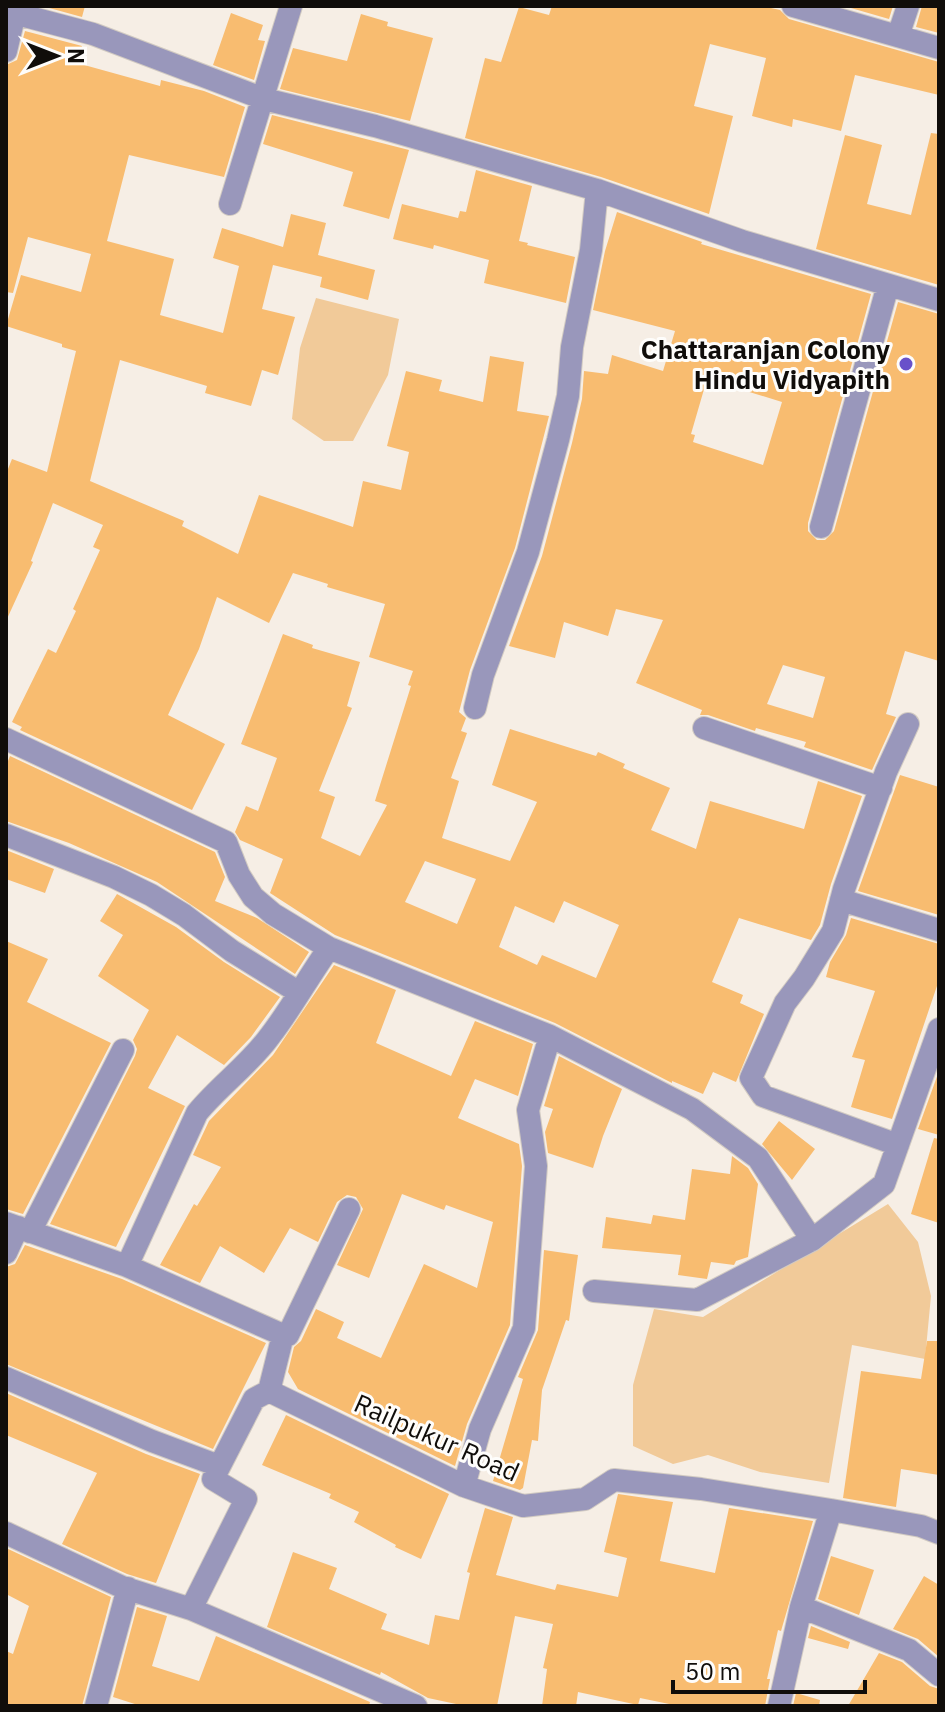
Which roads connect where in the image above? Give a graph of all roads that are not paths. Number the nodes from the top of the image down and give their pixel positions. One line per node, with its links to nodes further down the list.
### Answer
1 (291, 6): 8 (street)
2 (793, 6): 5 (street)
3 (908, 6): 5 (street)
4 (10, 12): 7 (street); 8 (street)
5 (898, 36): 6 (street)
6 (939, 48)
7 (6, 51)
8 (264, 99): 9 (street); 10 (street)
9 (597, 190): 11 (street); 14 (street)
10 (230, 204)
11 (888, 285): 12 (street); 13 (street)
12 (939, 300)
13 (821, 527)
14 (475, 708)
15 (908, 724): 18 (street)
16 (704, 728): 18 (street)
17 (6, 739): 22 (street)
18 (881, 788): 20 (street)
19 (6, 835): 23 (street)
20 (841, 900): 21 (street); 27 (street)
21 (939, 930)
22 (329, 948): 23 (street); 25 (street)
23 (298, 992): 32 (street)
24 (939, 1029): 27 (street)
25 (550, 1036): 30 (street); 38 (street)
26 (123, 1050): 29 (street)
27 (898, 1145): 30 (street)
28 (349, 1209): 34 (street)
29 (18, 1227): 31 (street); 32 (street)
30 (812, 1240): 33 (street)
31 (6, 1253)
32 (127, 1266): 34 (street)
33 (594, 1291)
34 (283, 1335): 36 (street)
35 (6, 1378): 37 (street)
36 (269, 1391): 37 (street); 38 (street, Railpukur Road)
37 (219, 1466): 44 (street)
38 (464, 1486): 39 (street, Railpukur Road)
39 (831, 1510): 41 (street, Railpukur Road); 43 (street)
40 (6, 1533): 42 (street)
41 (939, 1533)
42 (128, 1588): 44 (street); 46 (street)
43 (801, 1607): 45 (street); 48 (street)
44 (191, 1609): 47 (street)
45 (939, 1675)
46 (96, 1706)
47 (416, 1706)
48 (779, 1706)

